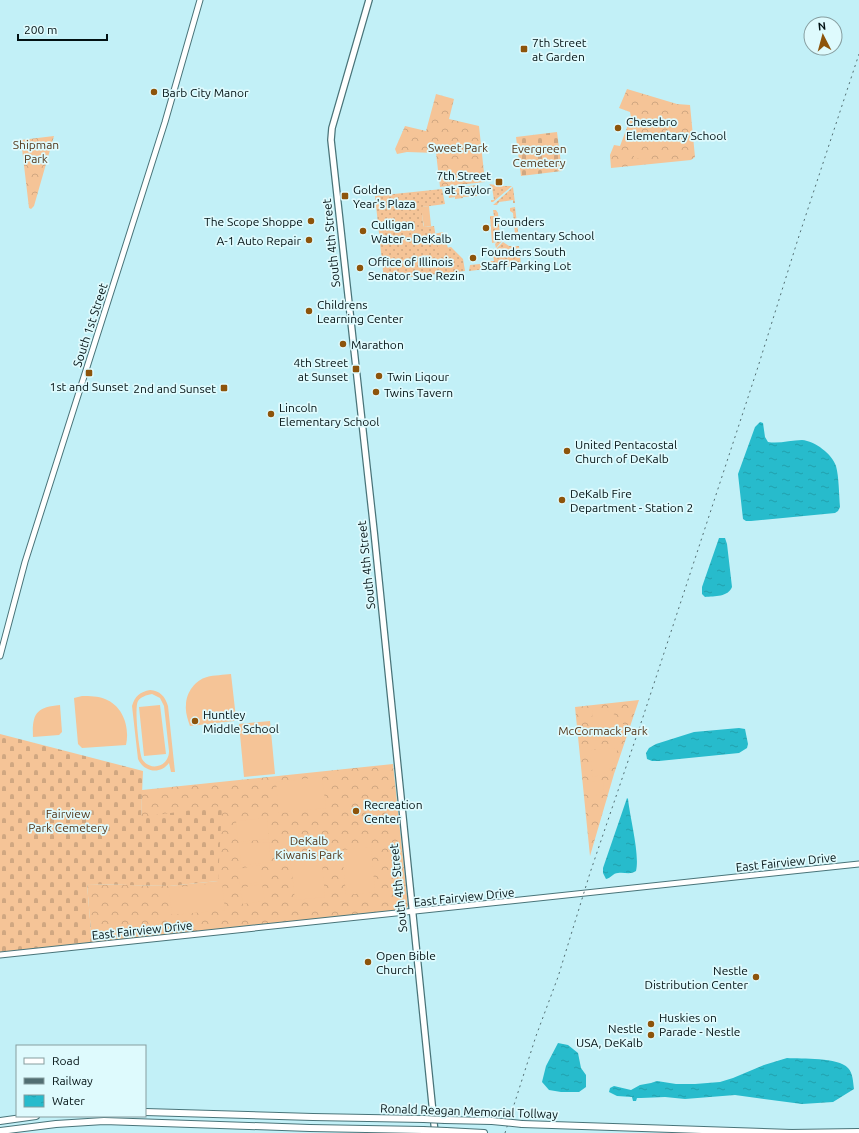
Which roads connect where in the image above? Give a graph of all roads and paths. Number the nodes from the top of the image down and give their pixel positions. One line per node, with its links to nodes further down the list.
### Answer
1 (200, 0): 3 (street, South 1st Street)
2 (369, 0): 5 (main road, South 4th Street)
3 (0, 656)
4 (859, 864): 5 (street, East Fairview Drive)
5 (412, 912): 6 (street, East Fairview Drive); 12 (main road, South 4th Street)
6 (0, 955)
7 (146, 1112): 14 (highway, Ronald Reagan Memorial Tollway, bridge)
8 (29, 1117): 9 (highway)
9 (0, 1121)
10 (0, 1131): 13 (highway, Ronald Reagan Memorial Tollway, bridge)
11 (859, 1132): 14 (highway)
12 (435, 1133)
13 (484, 1133)
14 (789, 1133): 15 (highway, Ronald Reagan Memorial Tollway)
15 (792, 1133)

